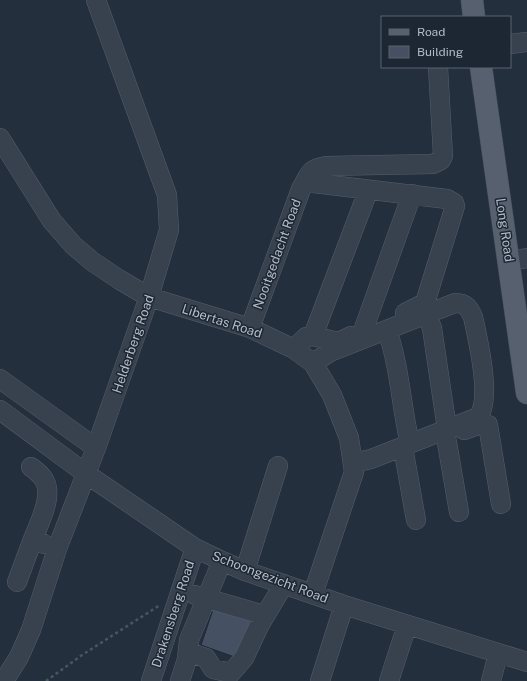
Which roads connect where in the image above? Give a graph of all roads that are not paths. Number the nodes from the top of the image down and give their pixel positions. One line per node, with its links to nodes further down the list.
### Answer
1 (96, 0): 13 (street, Helderberg Road)
2 (472, 0): 3 (main road)
3 (474, 16)
4 (527, 42): 5 (street)
5 (511, 44)
6 (438, 68): 9 (street, Nooitgedacht Road)
7 (481, 68): 12 (main road, Long Road)
8 (0, 138): 13 (street, Libertas Road)
9 (305, 182): 10 (street); 15 (street, Nooitgedacht Road)
10 (368, 190): 11 (street); 18 (street)
11 (412, 194): 17 (street); 17 (street)
12 (518, 260): 22 (main road, Long Road)
13 (149, 297): 15 (street, Libertas Road); 25 (street, Helderberg Road)
14 (427, 315): 16 (street); 24 (street); 24 (street)
15 (250, 328): 19 (street, Libertas Road)
16 (387, 330): 20 (street); 26 (street)
17 (363, 331): 18 (street)
18 (313, 336): 19 (street)
19 (294, 349): 20 (street, Libertas Road)
20 (313, 363): 29 (street, Libertas Road)
21 (0, 379): 25 (street)
22 (527, 393)
23 (0, 410): 30 (street, Schoongezicht Road)
24 (447, 433): 26 (street); 31 (street); 32 (street)
25 (96, 448): 30 (street, Helderberg Road)
26 (407, 448): 29 (street); 33 (street)
27 (278, 466): 38 (street)
28 (31, 467): 34 (street)
29 (354, 467): 42 (street, Libertas Road)
30 (85, 473): 35 (street, Schoongezicht Road); 36 (street, Helderberg Road)
31 (501, 504)
32 (459, 512)
33 (416, 520)
34 (33, 539): 36 (street); 39 (street)
35 (195, 548): 37 (street, Schoongezicht Road); 41 (street, Drakensberg Road)
36 (57, 549): 50 (street, Helderberg Road)
37 (222, 561): 38 (street, Schoongezicht Road); 43 (street)
38 (245, 571): 40 (street, Schoongezicht Road)
39 (17, 582)
40 (284, 584): 42 (street, Schoongezicht Road); 45 (street)
41 (180, 592): 43 (street); 51 (street, Drakensberg Road)
42 (313, 594): 44 (street, Schoongezicht Road)
43 (207, 597): 45 (street); 47 (street)
44 (344, 605): 46 (street, Schoongezicht Road); 53 (street)
45 (264, 615): 47 (street)
46 (407, 625): 48 (street, Schoongezicht Road); 54 (street)
47 (188, 652): 52 (street)
48 (498, 654): 49 (street, Schoongezicht Road); 55 (street)
49 (527, 662)
50 (4, 681)
51 (151, 681)
52 (180, 681)
53 (320, 681)
54 (389, 681)
55 (491, 681)

